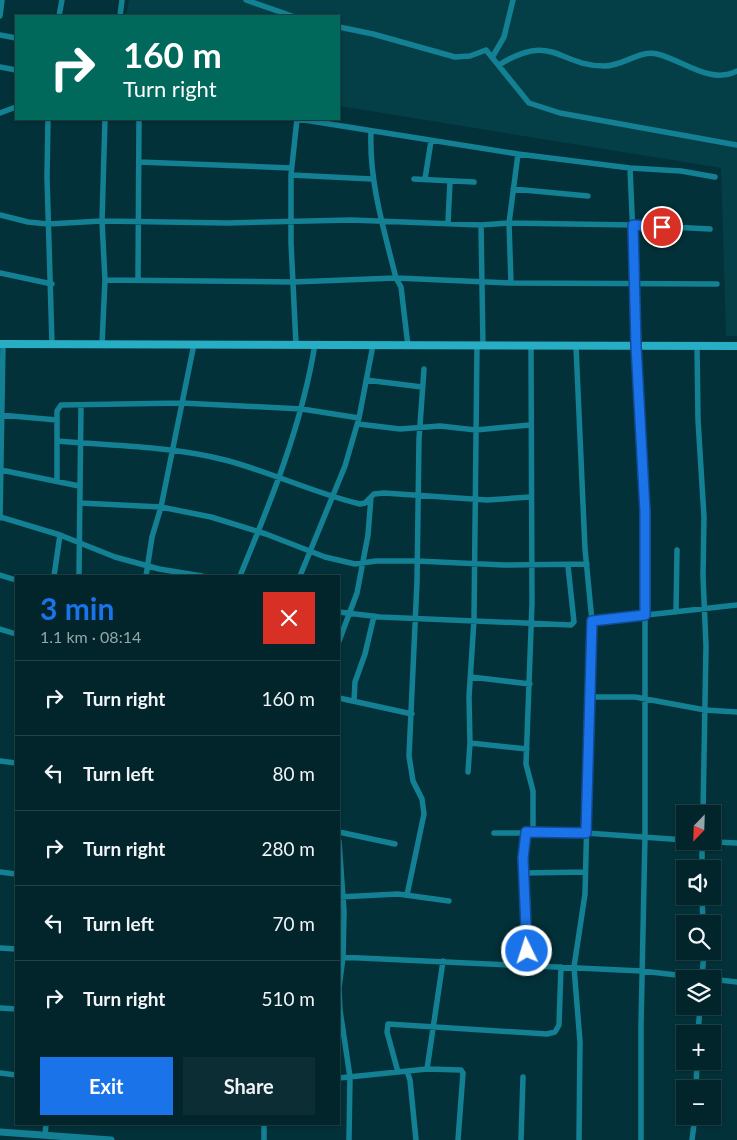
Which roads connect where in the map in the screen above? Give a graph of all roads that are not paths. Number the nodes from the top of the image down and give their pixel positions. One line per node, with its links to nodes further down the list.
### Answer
1 (2, 0): 9 (street)
2 (62, 0): 6 (street)
3 (122, 0): 7 (street)
4 (246, 0): 8 (street)
5 (513, 0): 13 (street)
6 (59, 15)
7 (120, 15)
8 (289, 15)
9 (0, 16)
10 (340, 27): 13 (street)
11 (0, 36): 12 (street)
12 (15, 38)
13 (493, 56): 14 (street)
14 (499, 65): 17 (street); 27 (street)
15 (0, 67): 16 (street)
16 (15, 70)
17 (737, 70)
18 (15, 107): 19 (street)
19 (0, 113)
20 (48, 120): 48 (street)
21 (105, 120): 42 (street)
22 (139, 120): 29 (street)
23 (297, 120): 30 (street)
24 (303, 120): 25 (street)
25 (371, 132): 26 (street); 34 (street)
26 (431, 141): 28 (street); 36 (street)
27 (737, 145)
28 (518, 154): 31 (street); 39 (street)
29 (139, 162): 30 (street); 44 (street)
30 (291, 168): 32 (street)
31 (630, 168): 33 (street); 50 (street)
32 (291, 175): 34 (street); 43 (street)
33 (715, 177)
34 (372, 179): 45 (street)
35 (414, 180): 36 (street)
36 (425, 180): 37 (street)
37 (450, 181): 38 (street); 46 (street)
38 (474, 182)
39 (514, 189): 40 (street); 47 (street)
40 (588, 196)
41 (0, 215): 48 (street)
42 (102, 221): 44 (street); 48 (street); 54 (street)
43 (291, 221): 44 (street); 45 (street); 57 (street)
44 (138, 222): 55 (street)
45 (382, 222): 46 (street); 53 (street)
46 (448, 223): 49 (street)
47 (509, 223): 49 (street); 50 (street); 59 (street)
48 (48, 224): 60 (street)
49 (481, 224): 56 (street)
50 (633, 225): 51 (street); 58 (street)
51 (710, 229)
52 (0, 273): 60 (street)
53 (396, 278): 56 (street); 57 (street); 70 (street)
54 (105, 280): 55 (street); 64 (street)
55 (138, 280): 57 (street)
56 (482, 280): 59 (street); 71 (street)
57 (293, 282): 66 (street)
58 (635, 282): 59 (street); 61 (street); 74 (street)
59 (510, 283)
60 (52, 284): 63 (street)
61 (717, 284)
62 (2, 344): 63 (main road); 77 (street)
63 (52, 344): 64 (main road)
64 (102, 344): 65 (main road)
65 (194, 344): 66 (main road); 80 (street)
66 (296, 344): 67 (main road)
67 (316, 344): 68 (main road); 82 (street)
68 (373, 345): 70 (main road); 78 (street)
69 (697, 345): 74 (main road); 75 (main road); 127 (street)
70 (408, 346): 71 (main road)
71 (480, 346): 72 (main road); 88 (street)
72 (531, 346): 73 (main road); 86 (street)
73 (576, 346): 74 (main road); 114 (street)
74 (636, 346): 131 (street)
75 (737, 346)
76 (424, 368): 79 (street)
77 (2, 379): 83 (street)
78 (366, 380): 79 (street); 85 (street)
79 (422, 387): 87 (street)
80 (182, 403): 81 (street); 82 (street); 92 (street)
81 (81, 405): 84 (street); 90 (street)
82 (302, 409): 85 (street); 94 (street)
83 (1, 415): 84 (street); 91 (street)
84 (57, 420): 89 (street)
85 (359, 421): 87 (street); 98 (street)
86 (530, 426): 88 (street); 100 (street)
87 (420, 427): 88 (street); 97 (street)
88 (476, 430): 101 (street)
89 (58, 441): 90 (street); 95 (street)
90 (79, 443): 92 (street); 96 (street)
91 (1, 446): 93 (street)
92 (173, 450): 94 (street); 103 (street)
93 (1, 470): 95 (street); 104 (street)
94 (278, 478): 98 (street); 106 (street)
95 (57, 480): 96 (street)
96 (79, 486): 102 (street)
97 (418, 495): 99 (street); 101 (street); 111 (street)
98 (334, 496): 99 (street); 110 (street)
99 (371, 497): 112 (street)
100 (530, 497): 101 (street); 116 (street)
101 (474, 498): 113 (street)
102 (80, 503): 103 (street); 108 (street)
103 (161, 507): 106 (street); 115 (street)
104 (0, 517): 105 (street); 107 (street)
105 (0, 521)
106 (258, 532): 110 (street); 123 (street)
107 (60, 535): 108 (street); 119 (street)
108 (77, 544): 115 (street); 120 (street)
109 (677, 550): 129 (street)
110 (311, 551): 112 (street); 124 (street)
111 (417, 561): 112 (street); 113 (street); 133 (street)
112 (363, 564): 130 (street)
113 (474, 564): 116 (street); 134 (street)
114 (587, 564): 117 (street); 135 (street)
115 (148, 566): 121 (street); 122 (street)
116 (530, 566): 117 (street); 136 (street)
117 (568, 566): 136 (street)
118 (0, 575): 125 (street)
119 (54, 575)
120 (79, 575)
121 (146, 575)
122 (197, 575)
123 (240, 575)
124 (300, 575)
125 (15, 580)
126 (737, 605): 127 (street)
127 (704, 608): 129 (street); 146 (street)
128 (340, 612): 130 (street)
129 (676, 612): 131 (street)
130 (349, 613): 132 (street); 139 (street)
131 (645, 615): 135 (street); 144 (street)
132 (374, 616): 133 (street); 145 (street)
133 (415, 618): 134 (street); 148 (street)
134 (474, 620): 136 (street); 140 (street)
135 (592, 621): 142 (street)
136 (532, 624): 141 (street)
137 (0, 629): 138 (street)
138 (15, 634)
139 (340, 638)
140 (471, 677): 141 (street); 149 (street)
141 (530, 684): 150 (street)
142 (589, 697): 144 (street); 159 (street)
143 (340, 698): 145 (street)
144 (645, 698): 146 (street); 160 (street)
145 (354, 701): 148 (street)
146 (705, 710): 147 (street); 154 (street)
147 (737, 712)
148 (412, 714): 170 (street)
149 (470, 744): 150 (street); 153 (street)
150 (527, 749): 158 (street)
151 (0, 760): 152 (street)
152 (15, 763)
153 (468, 772)
154 (703, 805)
155 (340, 832): 164 (street)
156 (494, 832): 157 (street)
157 (526, 832): 158 (street); 167 (street)
158 (534, 832): 159 (street)
159 (586, 833): 160 (street); 168 (street)
160 (645, 836): 161 (street); 180 (street)
161 (676, 839)
162 (721, 843): 163 (street)
163 (737, 843)
164 (395, 844)
165 (340, 869): 171 (street)
166 (0, 872): 169 (street)
167 (523, 872): 168 (street); 177 (street)
168 (585, 872): 179 (street)
169 (15, 874)
170 (407, 895): 171 (street); 172 (street)
171 (341, 897): 175 (street)
172 (448, 901)
173 (0, 948): 174 (street)
174 (15, 949)
175 (341, 957): 176 (street); 181 (street)
176 (443, 961): 177 (street); 188 (street)
177 (526, 965): 178 (street)
178 (561, 967): 179 (street); 188 (street)
179 (574, 967): 180 (street); 207 (street)
180 (642, 971): 182 (street); 208 (street)
181 (340, 972)
182 (676, 975)
183 (721, 980): 184 (street)
184 (737, 982)
185 (0, 1008): 186 (street)
186 (15, 1009)
187 (340, 1010): 194 (street)
188 (431, 1026): 189 (street); 192 (street)
189 (427, 1069): 190 (street); 205 (street)
190 (407, 1071): 192 (street); 204 (street)
191 (0, 1072): 193 (street)
192 (398, 1072): 194 (street)
193 (15, 1075)
194 (350, 1077): 196 (street); 203 (street)
195 (523, 1077): 206 (street)
196 (340, 1078)
197 (264, 1125): 202 (street)
198 (694, 1125): 209 (street)
199 (0, 1132): 200 (street)
200 (48, 1137): 201 (street)
201 (111, 1140)
202 (264, 1140)
203 (349, 1140)
204 (416, 1140)
205 (458, 1140)
206 (521, 1140)
207 (579, 1140)
208 (642, 1140)
209 (692, 1140)

